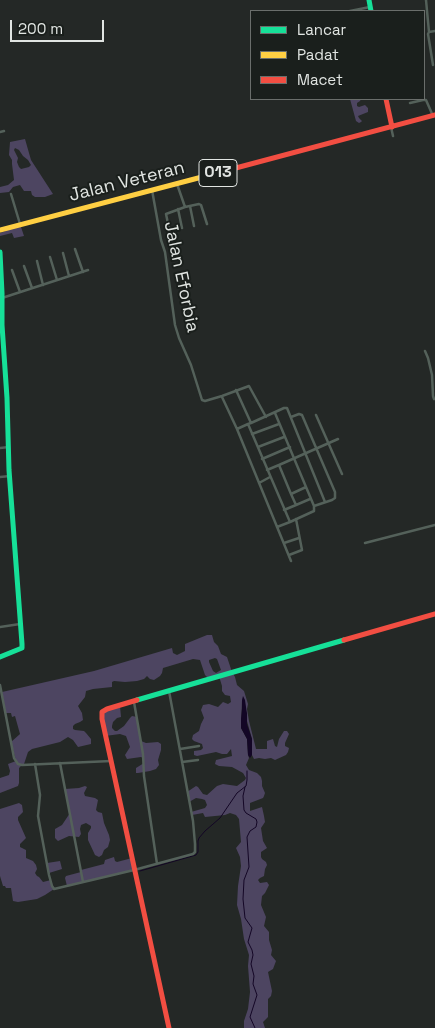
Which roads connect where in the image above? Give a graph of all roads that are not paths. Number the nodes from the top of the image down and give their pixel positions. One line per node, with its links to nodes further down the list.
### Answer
1 (369, 0): 3 (street)
2 (426, 0): 5 (street)
3 (370, 9)
4 (435, 31): 5 (street)
5 (427, 33): 6 (street)
6 (433, 65)
7 (386, 100): 10 (street)
8 (410, 103): 9 (street)
9 (434, 116): 10 (street, Jalan Veteran / 013)
10 (391, 127): 11 (street); 12 (street, Jalan Veteran / 013)
11 (393, 136)
12 (177, 184): 13 (street, Jalan Veteran / 013); 16 (street)
13 (152, 190): 18 (street, Jalan Veteran / 013); 41 (street, Jalan Eforbia)
14 (11, 194): 18 (street)
15 (190, 206): 16 (street); 19 (street); 20 (street)
16 (184, 207): 17 (street)
17 (178, 209): 21 (street); 23 (street)
18 (20, 224): 22 (street, Jalan Veteran / 013)
19 (207, 224)
20 (194, 226)
21 (182, 228)
22 (0, 230)
23 (170, 233)
24 (74, 249): 32 (street)
25 (0, 252): 38 (street)
26 (63, 253): 33 (street)
27 (50, 257): 34 (street)
28 (37, 261): 35 (street)
29 (24, 266): 36 (street)
30 (12, 270): 37 (street)
31 (88, 270): 32 (street)
32 (83, 272): 33 (street)
33 (69, 276): 34 (street)
34 (57, 280): 35 (street)
35 (43, 285): 36 (street)
36 (32, 288): 37 (street)
37 (20, 292): 38 (street)
38 (2, 298): 54 (street)
39 (425, 351): 42 (street)
40 (236, 390): 41 (street, Jalan Eforbia); 45 (street); 47 (street)
41 (222, 396): 49 (street)
42 (435, 399)
43 (274, 413): 45 (street); 46 (street); 48 (street)
44 (316, 414): 53 (street)
45 (266, 417): 47 (street)
46 (291, 417): 58 (street); 59 (street)
47 (249, 423): 49 (street); 50 (street)
48 (279, 424): 50 (street); 51 (street)
49 (236, 429): 68 (street)
50 (252, 434): 55 (street)
51 (285, 436): 55 (street); 56 (street)
52 (338, 439): 53 (street)
53 (328, 444): 58 (street); 64 (street)
54 (8, 447): 57 (street); 65 (street)
55 (258, 447): 61 (street)
56 (290, 447): 60 (street); 61 (street)
57 (0, 448)
58 (317, 449): 59 (street); 72 (street)
59 (306, 453): 60 (street); 72 (street)
60 (295, 458): 62 (street); 69 (street)
61 (262, 459): 63 (street)
62 (279, 465): 63 (street); 70 (street)
63 (267, 470): 67 (street)
64 (342, 474)
65 (10, 476): 66 (street); 86 (street)
66 (0, 477)
67 (270, 478): 68 (street); 75 (street)
68 (259, 483): 79 (street)
69 (306, 487): 70 (street); 71 (street)
70 (291, 494): 73 (street)
71 (311, 498): 73 (street); 74 (street)
72 (325, 502): 74 (street)
73 (296, 505): 75 (street)
74 (314, 506): 76 (street)
75 (284, 510): 77 (street)
76 (296, 519): 77 (street); 80 (street)
77 (290, 522): 79 (street)
78 (435, 525): 82 (street)
79 (277, 527): 81 (street)
80 (300, 538): 81 (street); 83 (street)
81 (284, 543): 83 (street)
82 (365, 543)
83 (289, 555): 84 (street)
84 (291, 561)
85 (435, 614): 90 (street)
86 (20, 624): 87 (street); 88 (street)
87 (0, 627)
88 (0, 657)
89 (0, 685): 92 (street)
90 (169, 691): 91 (street); 95 (street)
91 (134, 702): 97 (street); 101 (street)
92 (4, 704): 93 (street); 100 (street)
93 (0, 705)
94 (199, 746): 95 (street)
95 (180, 749): 98 (street)
96 (198, 760): 98 (street)
97 (111, 761): 99 (street); 102 (street)
98 (182, 762): 101 (street)
99 (60, 763): 100 (street); 103 (street)
100 (35, 764): 103 (street)
101 (157, 864): 102 (street)
102 (134, 870): 103 (street); 104 (street)
103 (84, 882)
104 (169, 1028)

